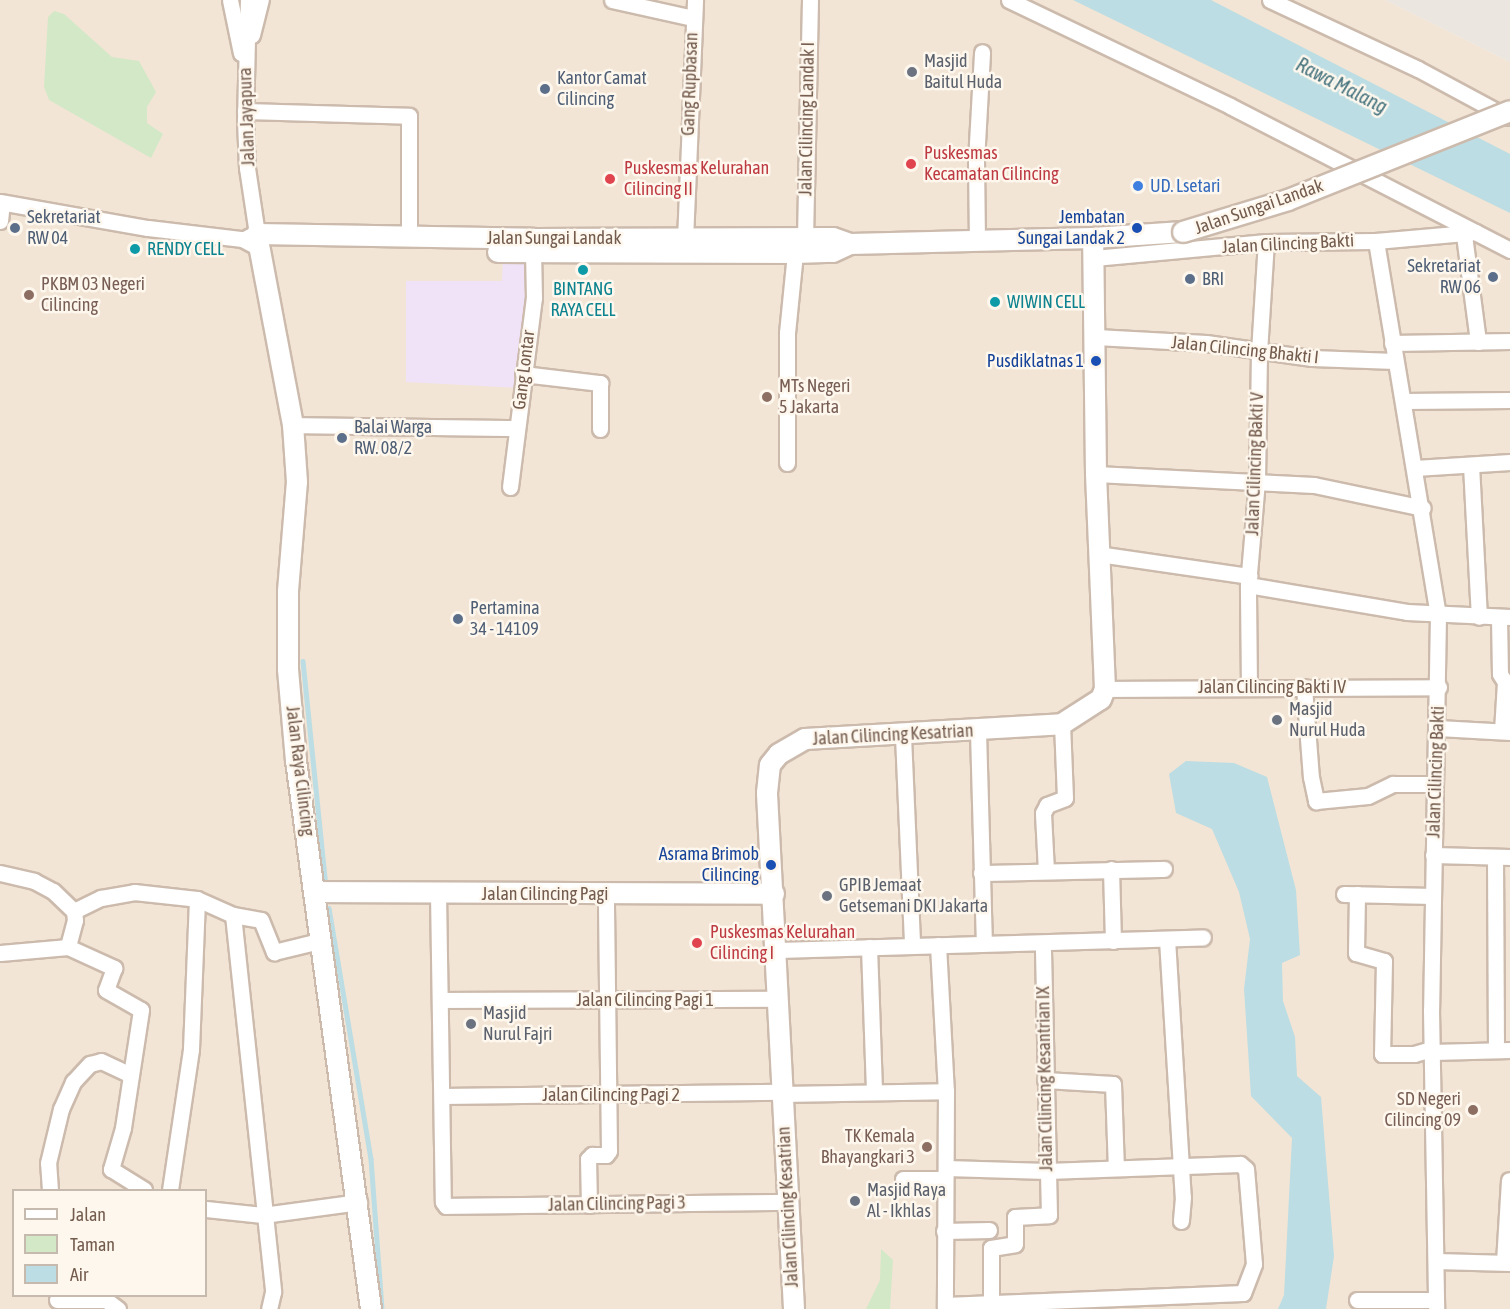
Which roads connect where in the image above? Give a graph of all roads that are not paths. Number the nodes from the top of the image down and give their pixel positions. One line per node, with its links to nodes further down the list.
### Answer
1 (230, 0): 11 (street)
2 (248, 0): 11 (street, Jalan Jayapura)
3 (261, 0): 11 (street)
4 (612, 0): 9 (street)
5 (695, 0): 9 (street, Gang Rupbasan)
6 (810, 0): 26 (street, Jalan Cilincing Landak I)
7 (1009, 0): 17 (street)
8 (1270, 0): 14 (street)
9 (693, 18): 21 (street, Gang Rupbasan)
10 (982, 52): 23 (street)
11 (245, 57): 12 (street, Jalan Jayapura)
12 (245, 111): 18 (street); 20 (street, Jalan Jayapura)
13 (1510, 111): 19 (street, Jalan Sungai Landak, bridge)
14 (1510, 119)
15 (1, 203): 16 (street); 20 (street)
16 (0, 221)
17 (1470, 233): 22 (street, Jalan Cilincing Bakti); 27 (street); 32 (street)
18 (410, 237): 20 (street, Jalan Sungai Landak); 25 (street, Jalan Sungai Landak)
19 (1093, 238): 23 (street, Jalan Sungai Landak); 29 (street)
20 (253, 240): 28 (street, Jalan Sungai Landak); 39 (street, Jalan Raya Cilincing)
21 (685, 240): 25 (street, Jalan Sungai Landak); 26 (street, Jalan Sungai Landak)
22 (1376, 241): 24 (street, Jalan Cilincing Bakti); 33 (street, Jalan Cilincing Bakti)
23 (977, 242): 26 (street, Jalan Sungai Landak)
24 (1266, 242): 29 (street, Jalan Cilincing Bakti); 34 (street, Jalan Cilincing Bakti V)
25 (593, 246): 26 (street, Jalan Sungai Landak); 28 (street, Jalan Sungai Landak)
26 (800, 246): 43 (street, Jalan Cilincing Landak I)
27 (1510, 250)
28 (533, 252): 36 (street, Gang Lontar)
29 (1094, 258): 30 (street)
30 (1096, 337): 34 (street, Jalan Cilincing Bhakti I); 46 (street)
31 (1510, 341): 32 (street)
32 (1478, 342): 33 (street)
33 (1392, 343): 35 (street, Jalan Cilincing Bakti)
34 (1259, 352): 35 (street, Jalan Cilincing Bhakti I); 47 (street, Jalan Cilincing Bakti V)
35 (1395, 362): 38 (street, Jalan Cilincing Bakti)
36 (523, 374): 40 (street, Gang Lontar); 41 (street)
37 (1510, 400): 38 (street)
38 (1403, 401): 45 (street, Jalan Cilincing Bakti)
39 (293, 425): 40 (street); 72 (street, Jalan Raya Cilincing)
40 (517, 428): 48 (street, Gang Lontar)
41 (600, 429)
42 (1510, 462): 44 (street)
43 (787, 463)
44 (1471, 465): 45 (street); 53 (street)
45 (1415, 468): 49 (street, Jalan Cilincing Bakti)
46 (1096, 474): 47 (street); 50 (street)
47 (1257, 480): 49 (street); 51 (street, Jalan Cilincing Bakti V)
48 (510, 486)
49 (1423, 508): 52 (street, Jalan Cilincing Bakti)
50 (1098, 554): 51 (street); 58 (street)
51 (1248, 580): 52 (street); 55 (street, Jalan Cilincing Bakti V)
52 (1438, 615): 53 (street); 57 (street, Jalan Cilincing Bakti)
53 (1479, 617): 54 (street)
54 (1504, 617): 62 (street)
55 (1249, 687): 56 (street, Jalan Cilincing Bakti IV); 58 (street, Jalan Cilincing Bakti IV)
56 (1304, 687): 57 (street, Jalan Cilincing Bakti IV); 64 (street)
57 (1439, 687): 60 (street, Jalan Cilincing Bakti)
58 (1105, 689): 59 (street, Jalan Cilincing Kesatrian)
59 (1062, 724): 61 (street, Jalan Cilincing Kesatrian); 69 (street)
60 (1438, 728): 62 (street); 64 (street, Jalan Cilincing Bakti)
61 (978, 731): 63 (street, Jalan Cilincing Kesatrian); 71 (street)
62 (1506, 732)
63 (903, 736): 75 (street, Jalan Cilincing Kesatrian); 87 (street)
64 (1434, 784): 65 (street, Jalan Cilincing Bakti)
65 (1432, 855): 66 (street); 76 (street, Jalan Cilincing Bakti)
66 (1503, 857): 96 (street)
67 (1111, 869): 68 (street); 69 (street); 83 (street)
68 (1164, 869)
69 (1046, 871): 71 (street)
70 (0, 873): 78 (street)
71 (981, 873): 84 (street)
72 (315, 892): 73 (street, Jalan Cilincing Pagi); 82 (street, Jalan Raya Cilincing)
73 (438, 893): 74 (street, Jalan Cilincing Pagi); 93 (street)
74 (606, 894): 75 (street, Jalan Cilincing Pagi); 94 (street)
75 (774, 894): 90 (street, Jalan Cilincing Kesatrian)
76 (1432, 896): 95 (street, Jalan Cilincing Bakti); 95 (street)
77 (197, 899): 78 (street); 79 (street); 112 (street)
78 (74, 910): 88 (street)
79 (233, 915): 82 (street); 117 (street)
80 (1203, 937): 81 (street)
81 (1167, 939): 83 (street); 104 (street)
82 (320, 941): 113 (street, Jalan Raya Cilincing)
83 (1113, 941): 85 (street)
84 (984, 943): 85 (street); 86 (street)
85 (1043, 943): 98 (street, Jalan Cilincing Kesantrian IX)
86 (938, 945): 87 (street); 99 (street)
87 (912, 946): 89 (street)
88 (68, 947): 91 (street); 97 (street)
89 (869, 948): 90 (street); 100 (street)
90 (777, 950): 92 (street, Jalan Cilincing Kesatrian)
91 (0, 953)
92 (778, 999): 94 (street, Jalan Cilincing Pagi 1); 101 (street, Jalan Cilincing Kesatrian)
93 (440, 1000): 94 (street, Jalan Cilincing Pagi 1); 102 (street)
94 (609, 1000): 103 (street)
95 (1432, 1050): 96 (street); 121 (street, Jalan Cilincing Bakti)
96 (1503, 1050)
97 (131, 1075): 110 (street); 111 (street)
98 (1045, 1080): 105 (street); 106 (street, Jalan Cilincing Kesantrian IX)
99 (946, 1091): 100 (street, Jalan Cilincing Pagi 2); 107 (street)
100 (874, 1092): 101 (street, Jalan Cilincing Pagi 2)
101 (781, 1093): 103 (street, Jalan Cilincing Pagi 2); 114 (street, Jalan Cilincing Kesatrian)
102 (442, 1095): 103 (street, Jalan Cilincing Pagi 2); 115 (street, Jalan Cilincing Pagi 3)
103 (609, 1097): 115 (street)
104 (1180, 1166): 105 (street); 118 (street); 126 (street)
105 (1116, 1168): 106 (street)
106 (1047, 1171): 107 (street); 126 (street, Jalan Cilincing Kesantrian IX)
107 (945, 1173): 108 (street); 120 (street)
108 (903, 1179)
109 (1509, 1180): 122 (street)
110 (124, 1186)
111 (50, 1189)
112 (170, 1189)
113 (359, 1202): 117 (street); 130 (street, Jalan Raya Cilincing)
114 (787, 1202): 115 (street, Jalan Cilincing Pagi 3); 131 (street, Jalan Cilincing Kesatrian)
115 (589, 1204)
116 (207, 1209): 117 (street)
117 (263, 1215): 129 (street)
118 (1181, 1221)
119 (989, 1230): 120 (street)
120 (944, 1231): 128 (street)
121 (1436, 1261): 122 (street); 127 (street, Jalan Cilincing Bakti)
122 (1507, 1262)
123 (1357, 1300): 127 (street)
124 (57, 1301): 125 (street)
125 (110, 1302)
126 (991, 1302): 128 (street)
127 (1436, 1304)
128 (945, 1307)
129 (270, 1309)
130 (371, 1309)
131 (794, 1309)

